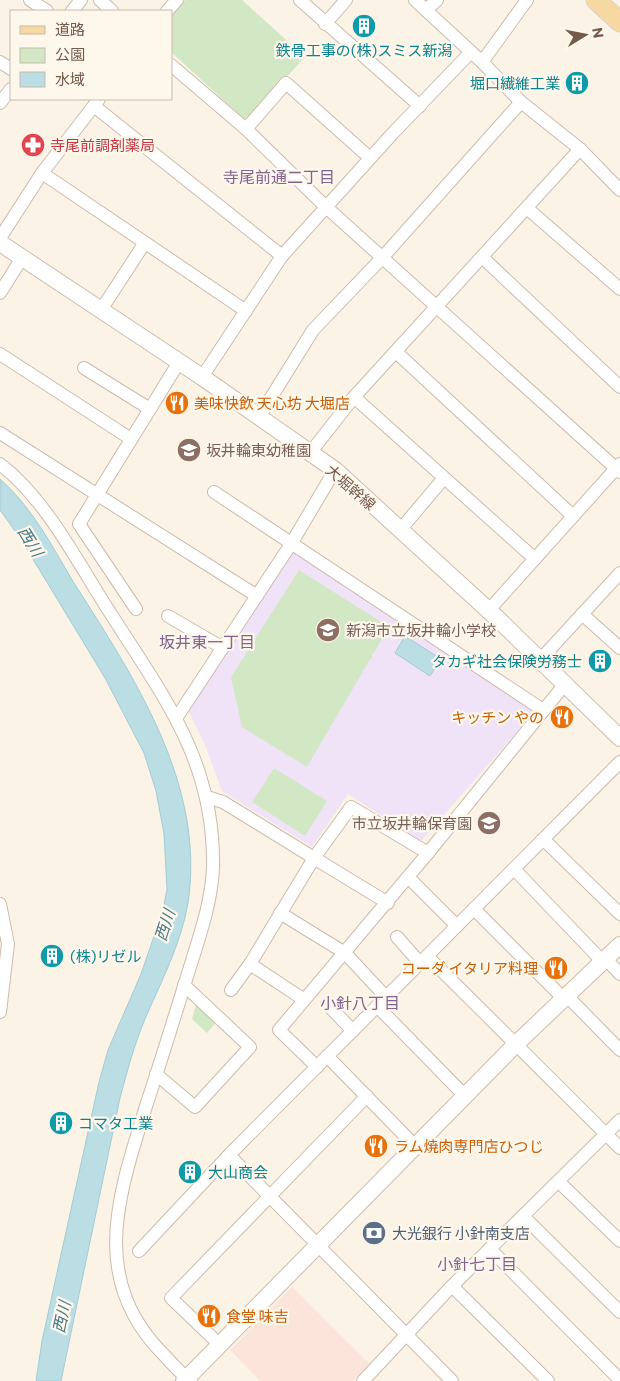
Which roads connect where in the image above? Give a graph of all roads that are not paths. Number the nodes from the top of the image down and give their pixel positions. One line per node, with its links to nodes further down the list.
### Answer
1 (30, 0): 11 (street)
2 (81, 0): 12 (street)
3 (100, 0): 13 (street)
4 (177, 0): 14 (street)
5 (300, 0): 17 (street)
6 (346, 0): 17 (street)
7 (415, 0): 15 (street)
8 (437, 0): 15 (street)
9 (527, 0): 19 (street)
10 (600, 1): 16 (main road)
11 (45, 10)
12 (73, 10)
13 (111, 10)
14 (168, 10)
15 (426, 10): 18 (street)
16 (620, 22)
17 (325, 24): 25 (street)
18 (471, 52): 19 (street); 25 (street)
19 (482, 62): 23 (street)
20 (172, 66): 26 (street)
21 (10, 89): 24 (street)
22 (96, 102): 29 (street); 36 (street)
23 (521, 102): 27 (street); 38 (street)
24 (0, 103)
25 (420, 106): 28 (street)
26 (246, 129): 28 (street); 31 (street)
27 (580, 149): 30 (street); 32 (street)
28 (370, 158): 31 (street)
29 (42, 173): 33 (street); 35 (street)
30 (620, 190)
31 (326, 206): 36 (street); 38 (street)
32 (528, 209): 39 (street); 40 (street)
33 (0, 238)
34 (0, 243): 37 (street, 大堀幹線)
35 (144, 244): 43 (street); 44 (street)
36 (282, 256): 44 (street)
37 (22, 258): 41 (street); 43 (street, 大堀幹線)
38 (382, 258): 42 (street); 53 (street)
39 (483, 258): 42 (street); 50 (street)
40 (620, 289)
41 (0, 293)
42 (437, 308): 45 (street); 58 (street)
43 (101, 310): 47 (street, 大堀幹線)
44 (246, 311): 49 (street)
45 (396, 352): 51 (street); 63 (street)
46 (0, 354): 55 (street)
47 (179, 362): 49 (street, 大堀幹線); 52 (street)
48 (84, 368): 52 (street)
49 (202, 377): 53 (street, 大堀幹線)
50 (620, 388)
51 (354, 397): 56 (street); 60 (street)
52 (150, 409): 55 (street)
53 (259, 417): 56 (street, 大堀幹線)
54 (0, 433): 62 (street)
55 (131, 439): 62 (street)
56 (310, 453): 59 (street, 大堀幹線)
57 (0, 464): 78 (street)
58 (619, 468): 63 (street)
59 (335, 470): 64 (street, 大堀幹線); 65 (street)
60 (444, 478): 64 (street); 66 (street)
61 (214, 492): 65 (street)
62 (96, 495): 68 (street); 69 (street)
63 (573, 516): 66 (street)
64 (400, 530): 70 (street, 大堀幹線)
65 (290, 544): 68 (street); 77 (street)
66 (535, 559): 70 (street)
67 (620, 574): 71 (street)
68 (257, 596): 73 (street)
69 (136, 609)
70 (488, 611): 75 (street, 大堀幹線)
71 (582, 614): 74 (street); 75 (street)
72 (168, 616): 73 (street)
73 (223, 648): 78 (street)
74 (620, 648)
75 (540, 660): 76 (street, 大堀幹線)
76 (565, 684): 77 (street); 79 (street, 大堀幹線)
77 (543, 710): 83 (street)
78 (177, 717): 81 (street)
79 (620, 738)
80 (620, 762): 82 (street)
81 (207, 796): 84 (street); 101 (street)
82 (543, 839): 85 (street); 91 (street)
83 (428, 853): 84 (street); 86 (street)
84 (314, 858): 87 (street); 90 (street)
85 (514, 869): 89 (street); 98 (street)
86 (409, 878): 87 (street); 92 (street)
87 (388, 903): 95 (street)
88 (0, 904): 96 (street)
89 (474, 909): 92 (street); 103 (street)
90 (280, 913): 95 (street); 99 (street)
91 (620, 914)
92 (457, 926): 97 (street)
93 (397, 937): 97 (street)
94 (620, 945): 98 (street)
95 (345, 954): 104 (street); 105 (street)
96 (3, 957): 107 (street)
97 (424, 959): 105 (street); 109 (street)
98 (604, 960): 100 (street); 103 (street)
99 (250, 964): 102 (street); 104 (street)
100 (620, 974)
101 (184, 985): 113 (street); 113 (street)
102 (231, 990)
103 (565, 998): 109 (street); 110 (street)
104 (303, 999): 112 (street)
105 (382, 1002): 108 (street); 115 (street)
106 (327, 1004): 108 (street)
107 (0, 1012)
108 (353, 1031): 111 (street)
109 (516, 1044): 115 (street); 117 (street)
110 (620, 1050)
111 (327, 1056): 112 (street); 114 (street)
112 (317, 1067): 120 (street)
113 (156, 1074): 132 (street)
114 (367, 1096): 118 (street); 122 (street)
115 (465, 1096): 118 (street)
116 (620, 1120): 117 (street)
117 (606, 1135): 119 (street); 121 (street)
118 (415, 1146): 125 (street)
119 (620, 1148)
120 (229, 1155): 122 (street); 127 (street)
121 (559, 1182): 123 (street); 124 (street)
122 (270, 1196): 125 (street); 131 (street)
123 (524, 1217): 126 (street); 129 (street)
124 (620, 1241)
125 (317, 1246): 130 (street); 131 (street)
126 (490, 1249): 128 (street); 133 (street)
127 (139, 1251)
128 (452, 1286): 130 (street); 136 (street)
129 (620, 1312)
130 (406, 1335): 134 (street); 135 (street)
131 (220, 1345): 132 (street)
132 (187, 1380)
133 (620, 1380)
134 (363, 1381)
135 (452, 1381)
136 (548, 1381)

